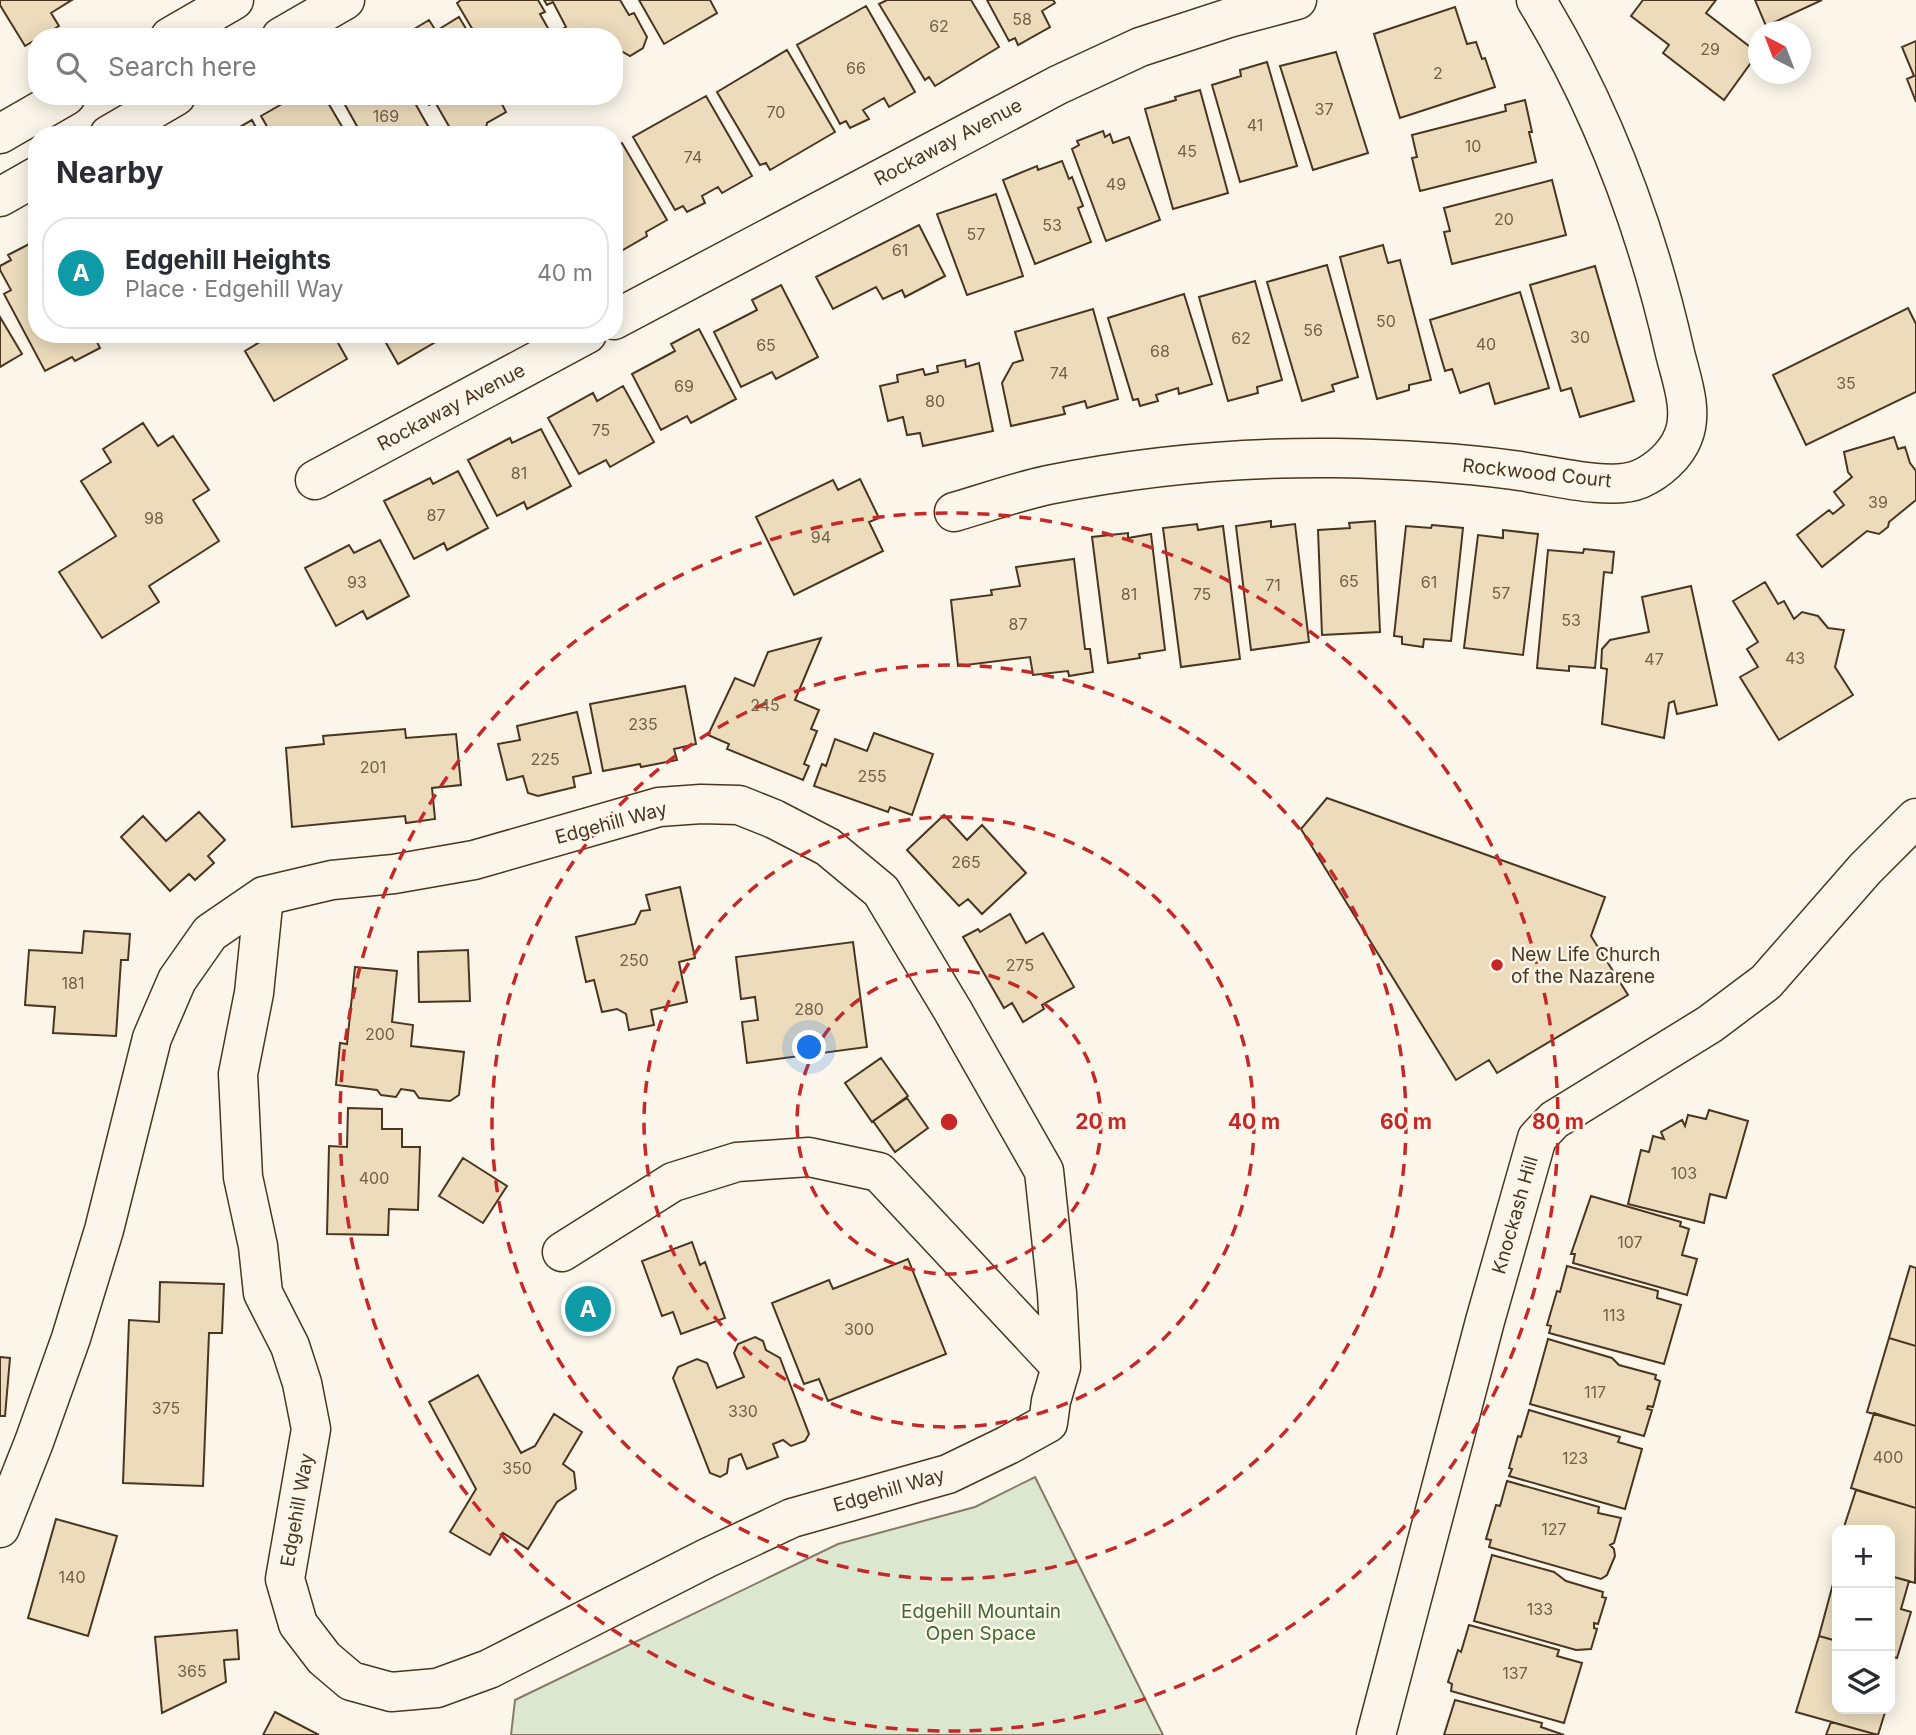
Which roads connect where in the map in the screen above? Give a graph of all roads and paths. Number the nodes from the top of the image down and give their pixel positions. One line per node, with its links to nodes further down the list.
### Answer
1 (234, 0): 5 (street)
2 (345, 0): 6 (street)
3 (1297, 0): 13 (street, Rockaway Avenue)
4 (1536, 0): 16 (street, Rockwood Court)
5 (186, 28)
6 (297, 28)
7 (50, 105): 10 (street)
8 (161, 105): 9 (street)
9 (124, 126)
10 (0, 134)
11 (28, 181): 12 (street)
12 (0, 197)
13 (623, 315)
14 (570, 343): 15 (street, Rockaway Avenue)
15 (315, 480)
16 (954, 512)
17 (1916, 818): 22 (street, Knockash Hill)
18 (264, 896): 20 (street, Edgehill Way); 20 (street, Edgehill Way); 21 (street, Edgehill Way)
19 (562, 1252): 20 (street)
20 (1061, 1367)
21 (0, 1528)
22 (1376, 1735)

